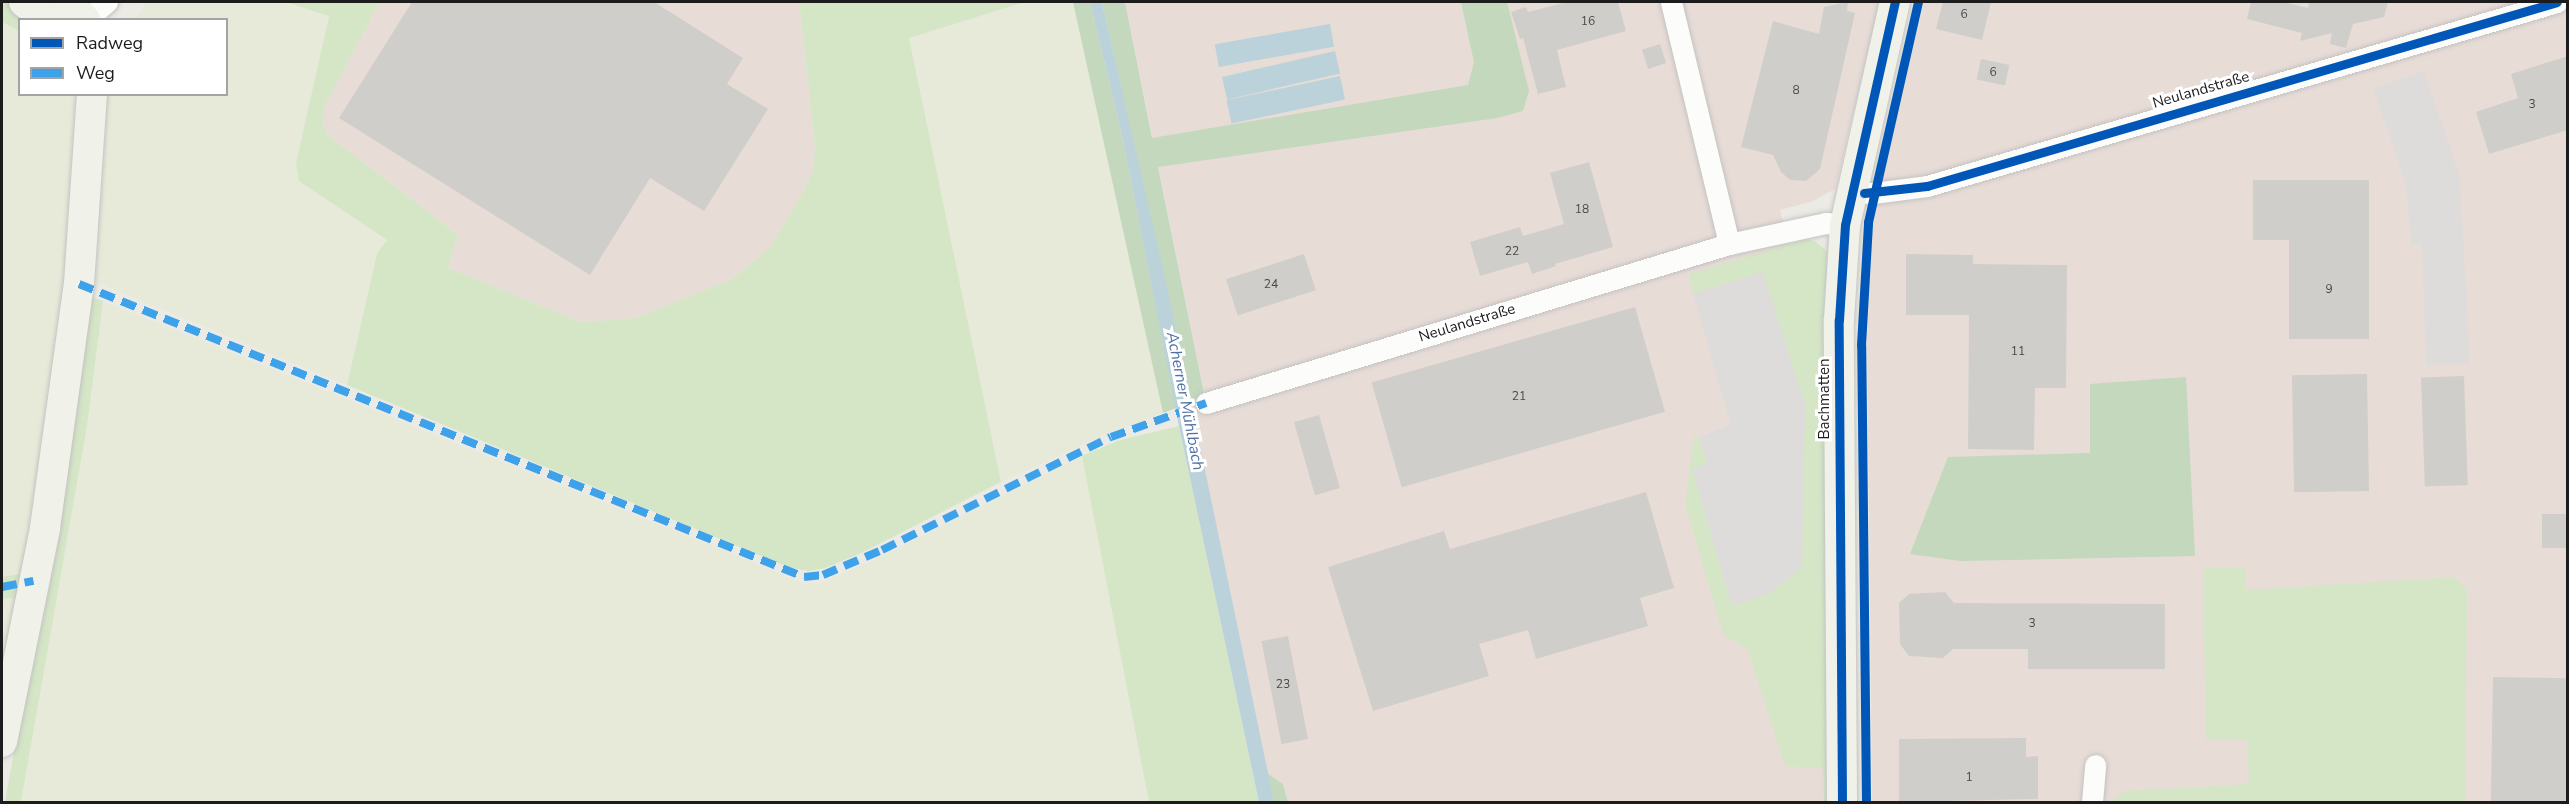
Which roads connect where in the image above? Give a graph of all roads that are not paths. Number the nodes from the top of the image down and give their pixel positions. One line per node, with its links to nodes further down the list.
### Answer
1 (24, 2): 7 (street)
2 (66, 2): 8 (street)
3 (107, 2): 9 (street)
4 (1671, 2): 13 (street)
5 (1895, 2): 11 (street, Bachmatten)
6 (2557, 2): 11 (street, Neulandstraße)
7 (46, 18)
8 (83, 18)
9 (87, 18)
10 (92, 96): 15 (street)
11 (1852, 192): 12 (street, Bachmatten)
12 (1845, 225): 13 (street, Neulandstraße); 17 (street, Bachmatten)
13 (1730, 244): 14 (street, Neulandstraße)
14 (1206, 404)
15 (2, 742)
16 (2095, 765): 18 (street)
17 (1842, 802)
18 (2092, 802)

